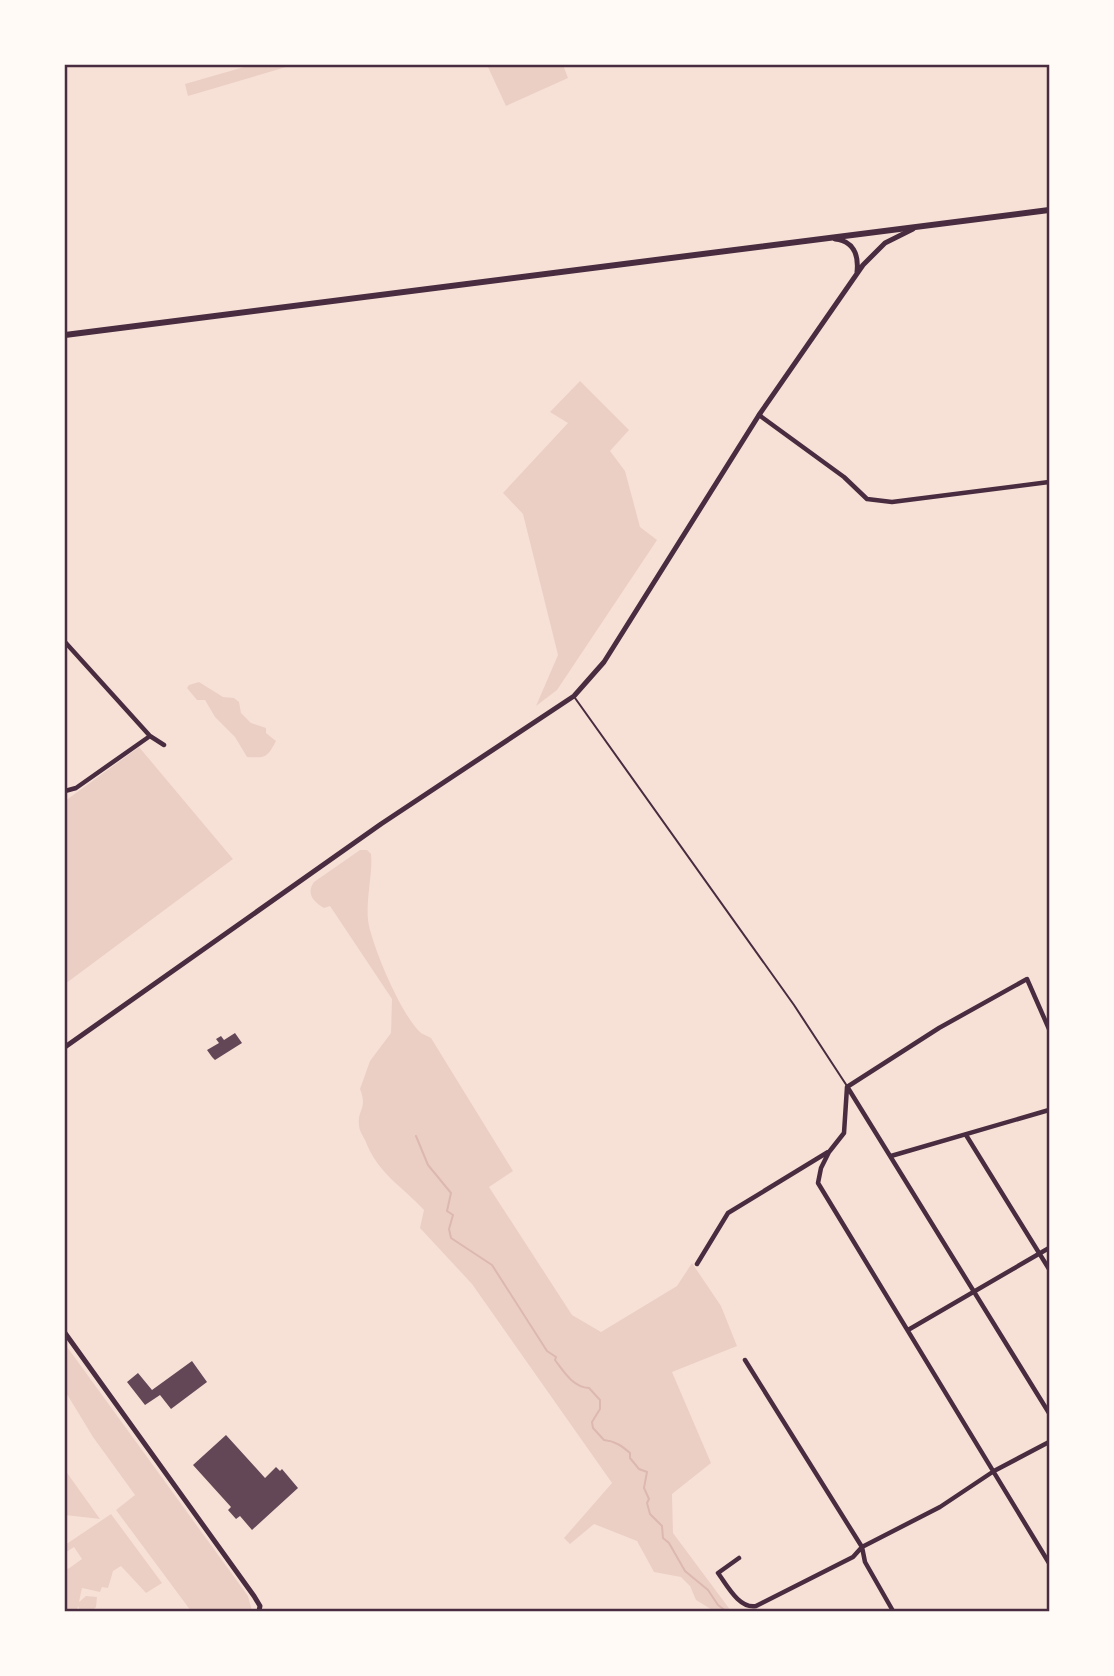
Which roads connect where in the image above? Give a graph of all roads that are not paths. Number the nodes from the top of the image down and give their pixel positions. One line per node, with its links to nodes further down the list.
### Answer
1 (1049, 210): 2 (main road)
2 (920, 228): 3 (main road); 4 (street)
3 (831, 239): 4 (street); 5 (main road)
4 (853, 281): 6 (street)
5 (65, 335)
6 (759, 415): 7 (street); 9 (street)
7 (1049, 482)
8 (65, 642): 10 (street)
9 (574, 696): 14 (street); 15 (lane)
10 (150, 736): 11 (street); 12 (street)
11 (164, 745)
12 (65, 791)
13 (1049, 1029): 15 (street)
14 (65, 1047)
15 (847, 1087): 18 (street); 19 (street)
16 (1049, 1112): 17 (street)
17 (966, 1135): 19 (street); 21 (street)
18 (829, 1152): 22 (street); 25 (street)
19 (891, 1156): 24 (street)
20 (1049, 1248): 21 (street)
21 (1039, 1254): 23 (street); 24 (street)
22 (697, 1264)
23 (1049, 1269)
24 (974, 1292): 25 (street); 28 (street)
25 (908, 1330): 30 (street)
26 (65, 1333): 34 (street)
27 (745, 1360): 31 (street)
28 (1049, 1413)
29 (1049, 1442): 30 (street)
30 (994, 1471): 31 (street); 33 (street)
31 (862, 1547): 32 (street); 35 (street)
32 (739, 1558)
33 (1049, 1563)
34 (261, 1609)
35 (893, 1611)

